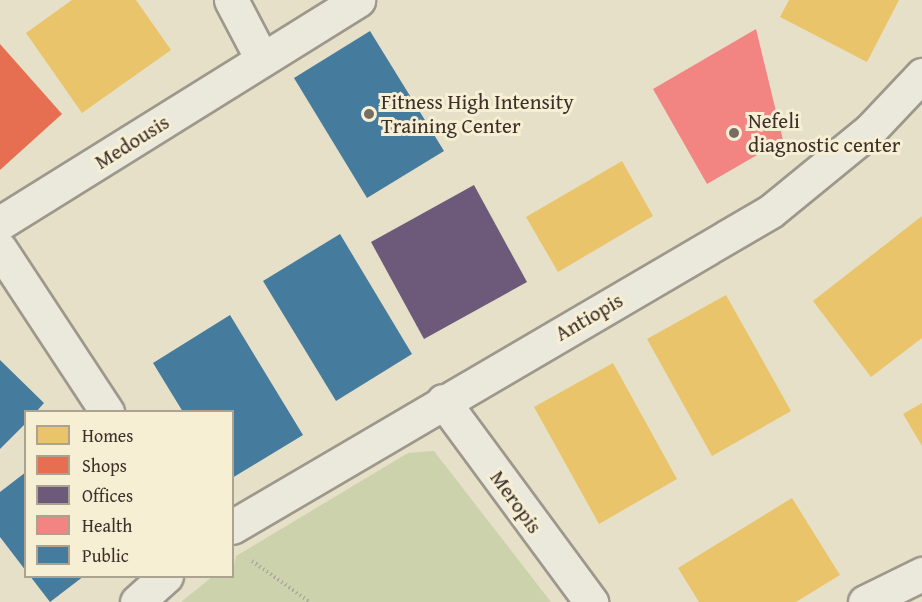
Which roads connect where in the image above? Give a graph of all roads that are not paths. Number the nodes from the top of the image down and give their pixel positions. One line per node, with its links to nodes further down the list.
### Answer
1 (231, 0): 3 (street)
2 (358, 0): 3 (street, Medousis)
3 (262, 59): 5 (street, Medousis)
4 (922, 75): 7 (street, Antiopis)
5 (0, 223)
6 (0, 249): 8 (street)
7 (442, 401): 9 (street, Antiopis); 13 (street, Meropis)
8 (106, 410)
9 (237, 541)
10 (922, 574): 14 (street)
11 (164, 578): 12 (street)
12 (137, 602)
13 (591, 602)
14 (865, 602)

